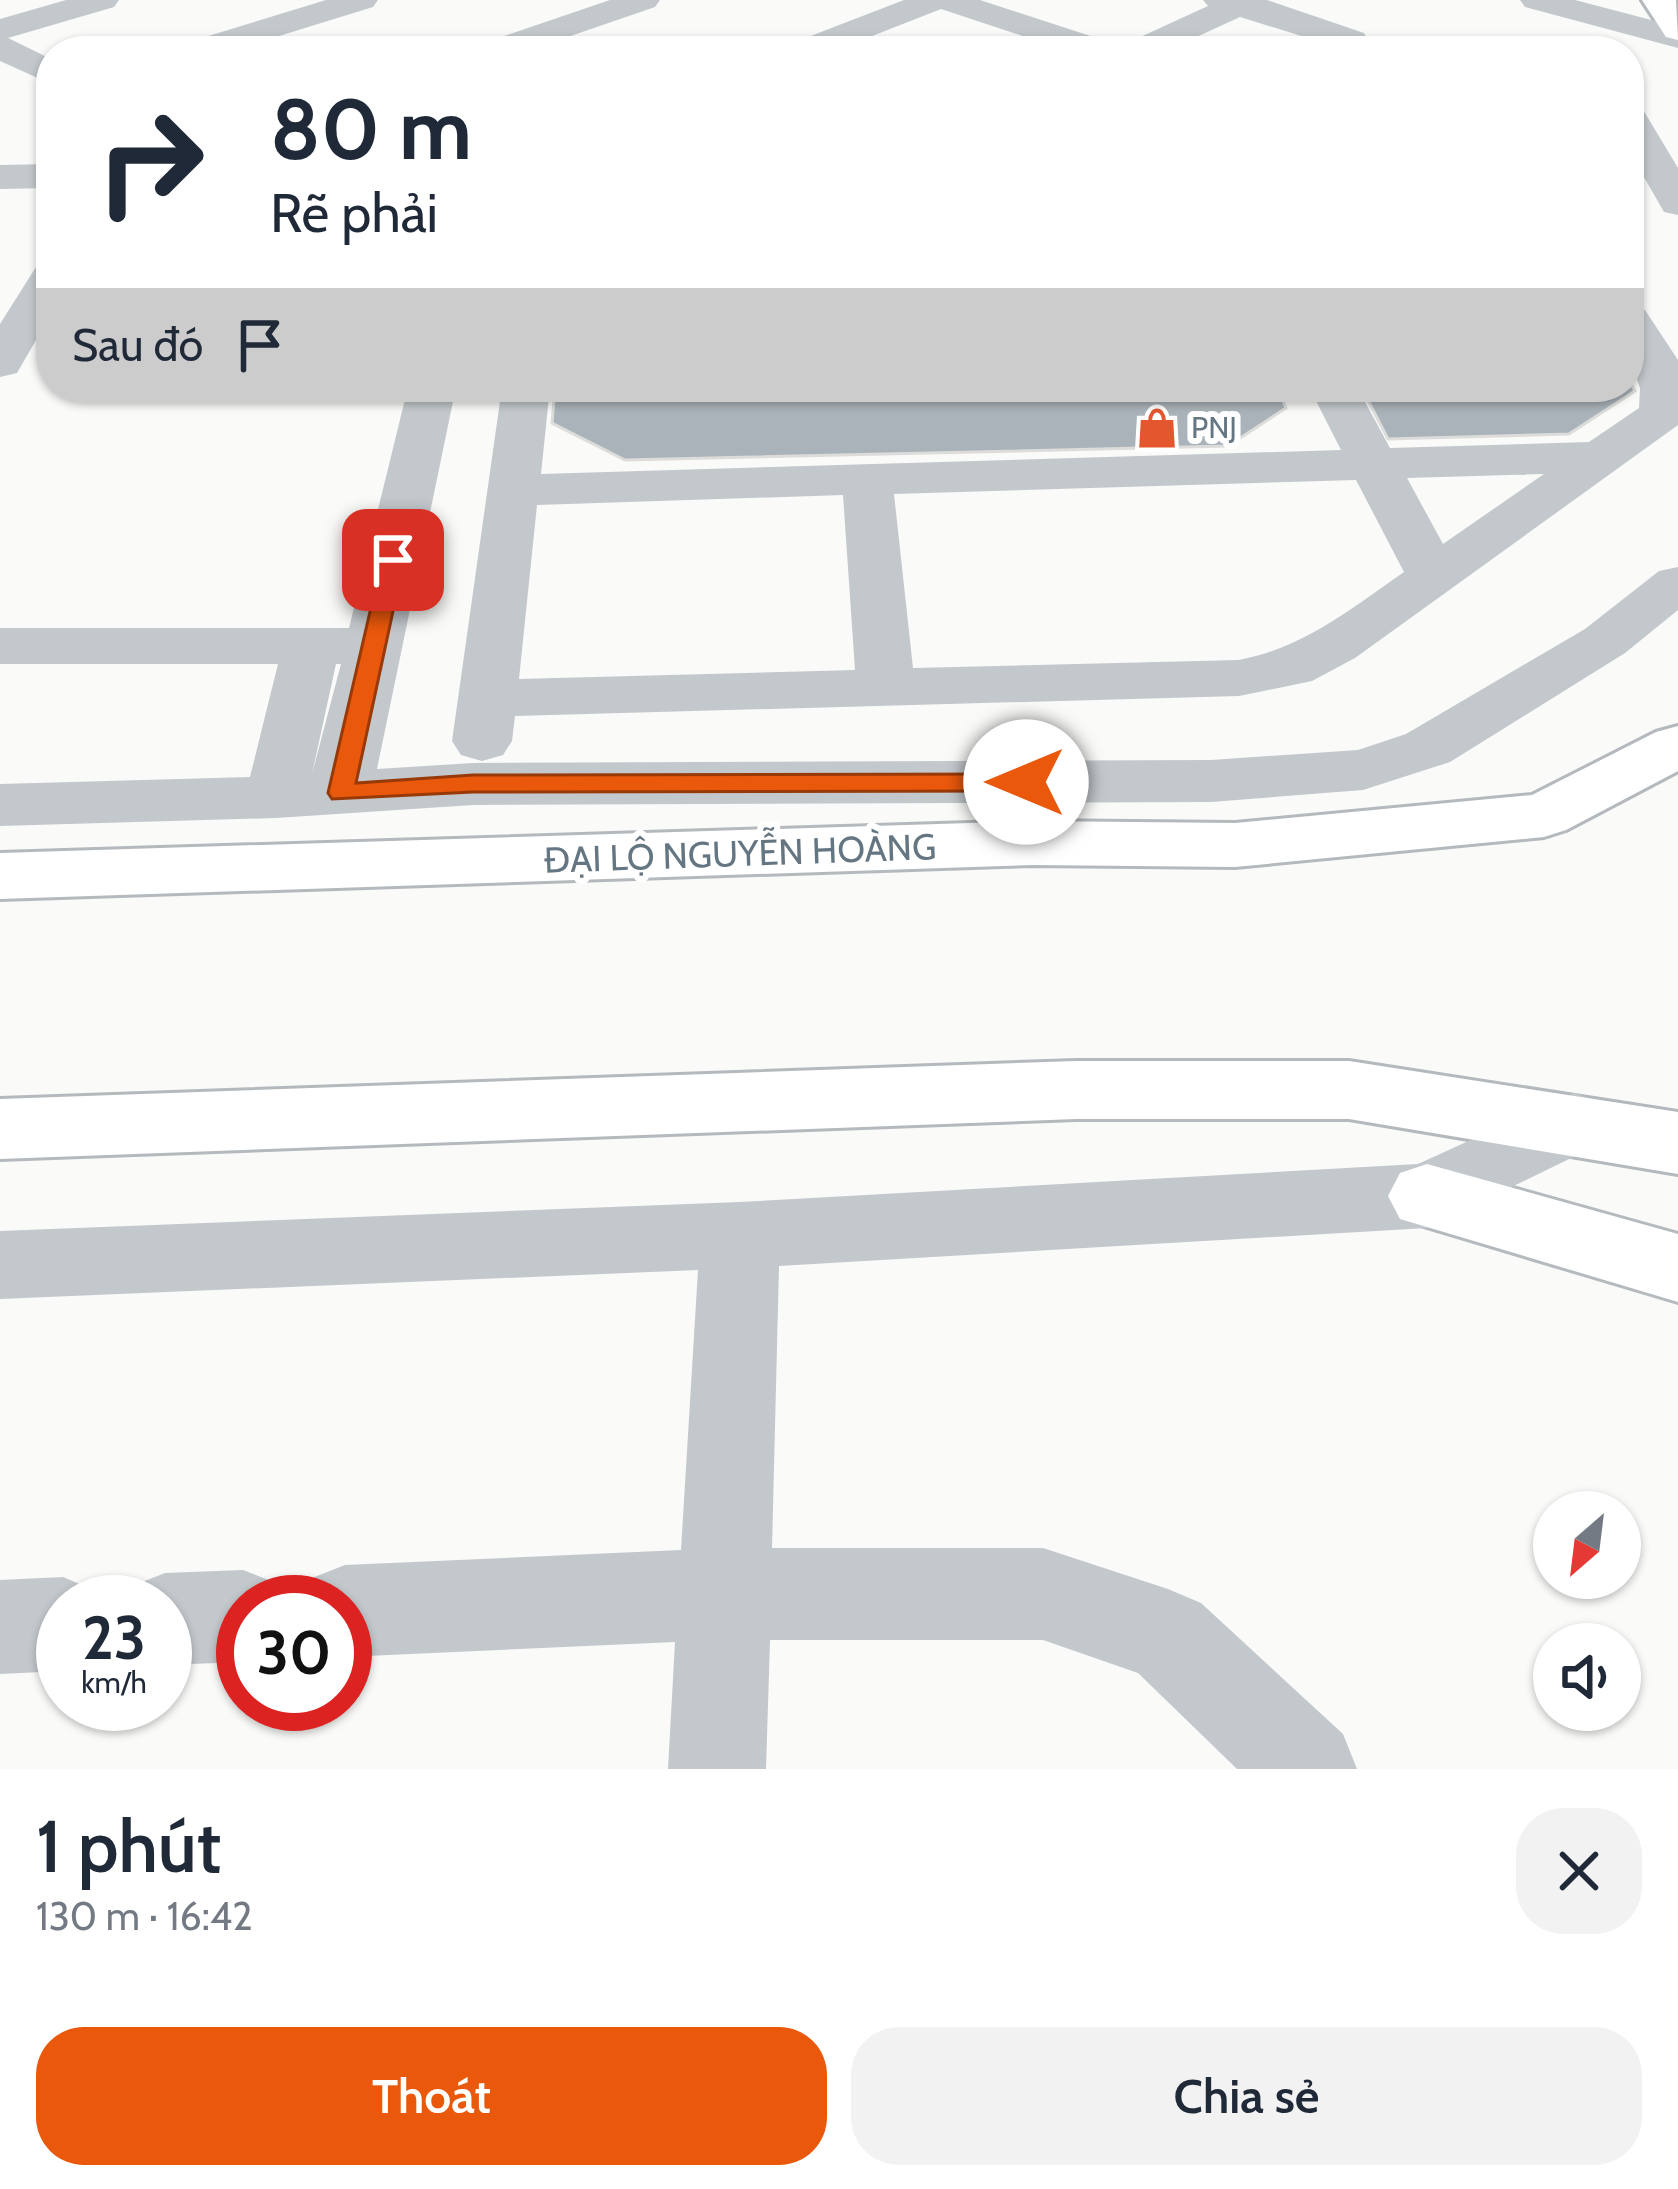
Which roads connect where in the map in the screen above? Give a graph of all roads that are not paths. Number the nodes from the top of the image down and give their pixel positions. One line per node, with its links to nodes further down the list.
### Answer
1 (30, 0): 11 (street)
2 (102, 0): 13 (street)
3 (361, 0): 15 (street)
4 (643, 0): 12 (street)
5 (934, 0): 18 (street)
6 (946, 0): 19 (street)
7 (1659, 0): 14 (main road)
8 (1236, 2): 20 (street); 21 (street)
9 (1556, 3): 14 (street); 22 (street)
10 (518, 7): 12 (street)
11 (0, 9)
12 (568, 26): 16 (street); 17 (street)
13 (0, 30)
14 (1678, 34)
15 (243, 36)
16 (538, 36)
17 (593, 36)
18 (841, 36)
19 (1057, 36)
20 (1168, 36)
21 (1340, 36)
22 (1581, 36)
23 (0, 47): 24 (street)
24 (36, 65)
25 (36, 87): 26 (street)
26 (0, 88)
27 (36, 176): 28 (street)
28 (0, 177)
29 (36, 302): 31 (street)
30 (1644, 344): 35 (street)
31 (0, 363)
32 (429, 402): 42 (street)
33 (524, 402): 38 (street)
34 (1341, 402): 36 (street)
35 (1601, 457): 36 (street); 39 (street)
36 (1375, 464): 37 (street); 39 (street)
37 (867, 479): 38 (street); 44 (street)
38 (514, 490): 45 (street)
39 (1433, 576): 44 (street)
40 (1678, 583): 47 (street, ĐẠI LỘ NGUYỄN HOÀNG)
41 (0, 646): 43 (street)
42 (374, 646): 43 (street); 49 (street)
43 (311, 647): 50 (street)
44 (886, 687): 45 (street)
45 (490, 698): 48 (street)
46 (1678, 746): 52 (main road, ĐẠI LỘ NGUYỄN HOÀNG)
47 (1210, 782): 48 (street, ĐẠI LỘ NGUYỄN HOÀNG); 52 (street)
48 (473, 784): 49 (street, ĐẠI LỘ NGUYỄN HOÀNG)
49 (341, 793): 50 (street, ĐẠI LỘ NGUYỄN HOÀNG)
50 (276, 796): 51 (street, ĐẠI LỘ NGUYỄN HOÀNG)
51 (0, 805)
52 (1235, 845): 53 (main road, ĐẠI LỘ NGUYỄN HOÀNG)
53 (0, 876)
54 (1574, 1123): 55 (main road); 56 (main road); 57 (street)
55 (0, 1129)
56 (1678, 1143)
57 (1427, 1196): 58 (street); 60 (main road)
58 (740, 1235): 59 (street); 61 (street)
59 (0, 1265)
60 (1678, 1268)
61 (724, 1594): 62 (street); 65 (street); 66 (street)
62 (372, 1610)
63 (36, 1625): 64 (street)
64 (0, 1627)
65 (717, 1769)
66 (1308, 1769)

